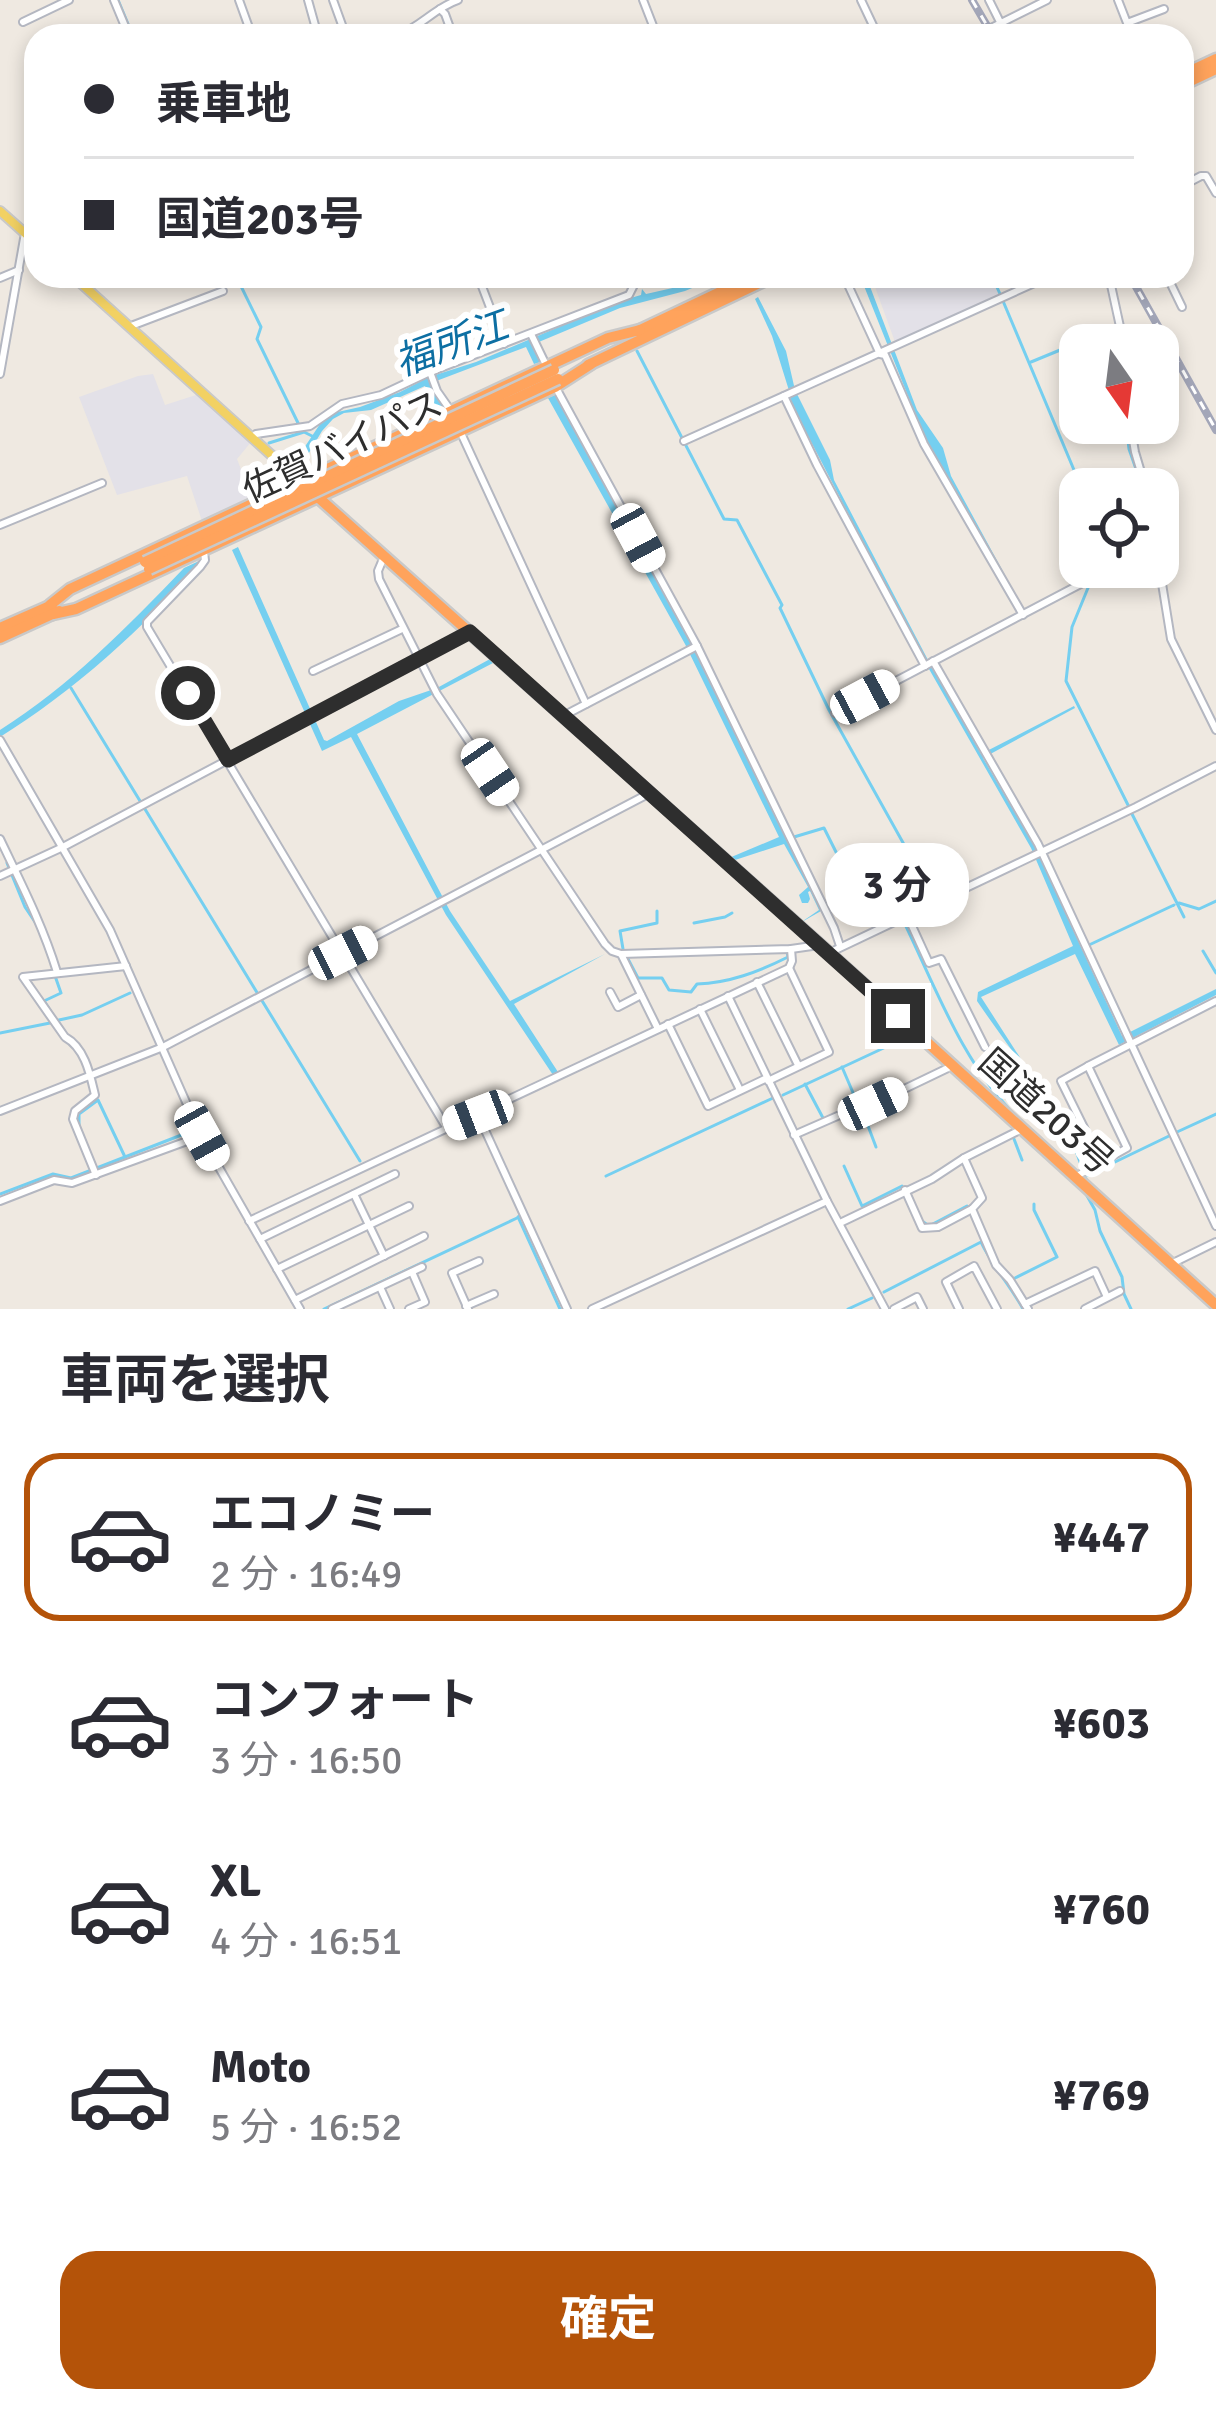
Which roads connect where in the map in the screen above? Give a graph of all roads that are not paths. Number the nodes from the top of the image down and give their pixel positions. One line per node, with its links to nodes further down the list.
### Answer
1 (69, 0): 8 (street)
2 (458, 0): 6 (street)
3 (988, 0): 9 (street)
4 (1047, 0): 9 (street)
5 (1118, 0): 7 (street)
6 (441, 5)
7 (1164, 9)
8 (23, 22)
9 (998, 24)
10 (1194, 179): 11 (street)
11 (1216, 193)
12 (0, 211): 13 (main road)
13 (24, 231)
14 (24, 238): 15 (street)
15 (19, 270): 16 (street); 34 (street)
16 (0, 278)
17 (86, 288): 29 (main road)
18 (483, 288): 31 (street)
19 (632, 288): 30 (street)
20 (729, 288): 35 (highway, 佐賀バイパス)
21 (749, 288): 35 (highway, 佐賀バイパス)
22 (851, 288): 32 (street)
23 (1024, 288): 32 (street)
24 (1112, 288): 28 (street)
25 (1173, 288): 27 (street)
26 (223, 291): 29 (street)
27 (1182, 307)
28 (1119, 324)
29 (130, 327): 39 (main road)
30 (531, 334): 31 (street); 35 (street)
31 (504, 344): 33 (street)
32 (888, 350): 36 (street); 50 (street)
33 (430, 372): 37 (street); 39 (street)
34 (0, 374)
35 (553, 376): 37 (highway); 38 (highway); 49 (highway, 佐賀バイパス, bridge); 55 (street)
36 (786, 395): 40 (street); 57 (street)
37 (451, 410): 41 (highway)
38 (460, 431): 43 (highway); 59 (street)
39 (252, 437): 41 (main road)
40 (684, 442)
41 (301, 482): 43 (highway, 国道203号); 49 (highway)
42 (102, 483): 44 (street)
43 (319, 498): 45 (highway); 46 (highway, 国道203号)
44 (0, 525)
45 (204, 552): 49 (highway); 64 (street)
46 (383, 558): 52 (street); 53 (highway, 国道203号)
47 (1074, 588): 50 (street)
48 (1162, 588): 62 (street)
49 (51, 610): 51 (highway, 佐賀バイパス); 54 (highway, 佐賀バイパス)
50 (1023, 615): 57 (street)
51 (0, 628)
52 (403, 629): 56 (street); 58 (street)
53 (470, 632): 56 (street); 61 (highway, 国道203号)
54 (0, 638)
55 (697, 646): 59 (street); 76 (street)
56 (417, 659): 64 (street); 69 (street)
57 (929, 664): 60 (street); 70 (street)
58 (314, 671)
59 (586, 704): 61 (street)
60 (835, 713)
61 (562, 716): 66 (highway, 国道203号)
62 (1216, 730)
63 (0, 740): 68 (street)
64 (228, 760): 68 (street); 78 (street)
65 (1216, 766): 70 (street)
66 (650, 794): 69 (street); 76 (highway, 国道203号)
67 (0, 839): 71 (street)
68 (63, 847): 71 (street); 80 (street)
69 (543, 850): 78 (street); 79 (street)
70 (1041, 852): 73 (street); 91 (street)
71 (14, 869): 72 (street); 82 (street)
72 (0, 876)
73 (920, 909): 74 (street); 75 (street)
74 (907, 915): 75 (street); 93 (street)
75 (881, 923): 76 (street)
76 (830, 948): 77 (street); 94 (highway, 国道203号)
77 (791, 949): 79 (street); 81 (street)
78 (343, 953): 92 (street); 102 (street)
79 (621, 954): 85 (street)
80 (126, 966): 82 (street); 92 (street)
81 (788, 968): 83 (street); 95 (street)
82 (55, 972): 97 (street)
83 (757, 982): 86 (street); 95 (street)
84 (610, 992): 85 (street)
85 (641, 995): 90 (street)
86 (728, 996): 88 (street); 98 (street)
87 (1216, 1001): 91 (street)
88 (700, 1009): 89 (street); 99 (street)
89 (668, 1024): 90 (street); 99 (street)
90 (658, 1029): 101 (street)
91 (1130, 1045): 96 (street); 120 (street)
92 (163, 1047): 97 (street); 105 (street)
93 (985, 1047)
94 (952, 1065): 103 (highway, 国道203号); 104 (street)
95 (799, 1066): 98 (street)
96 (1088, 1066): 107 (street); 107 (street)
97 (91, 1076): 100 (street); 108 (street)
98 (768, 1079): 99 (street); 104 (street)
99 (740, 1090)
100 (0, 1112)
101 (478, 1115): 102 (street); 143 (street)
102 (446, 1127): 117 (street)
103 (1023, 1129): 106 (street); 109 (highway, 国道203号)
104 (794, 1135): 114 (street)
105 (202, 1136): 108 (street); 117 (street)
106 (964, 1158): 111 (street); 116 (street)
107 (1101, 1162): 109 (street)
108 (94, 1171): 113 (street)
109 (1080, 1173): 126 (highway, 国道203号)
110 (395, 1174): 112 (street)
111 (905, 1190): 116 (street); 118 (street)
112 (354, 1194): 119 (street); 122 (street)
113 (0, 1201)
114 (827, 1201): 118 (street); 144 (street)
115 (409, 1206): 119 (street)
116 (972, 1209): 137 (street)
117 (249, 1221): 122 (street)
118 (840, 1222): 145 (street)
119 (369, 1225): 124 (street); 128 (street)
120 (1216, 1226)
121 (424, 1236): 124 (street)
122 (260, 1239): 128 (street)
123 (1216, 1242): 126 (street)
124 (384, 1256): 134 (street)
125 (478, 1261): 138 (street)
126 (1170, 1264): 135 (highway, 国道203号)
127 (422, 1267): 129 (street)
128 (277, 1269): 134 (street)
129 (412, 1272): 130 (street); 142 (street)
130 (380, 1287): 136 (street); 141 (street)
131 (1120, 1291): 133 (street)
132 (494, 1294): 138 (street)
133 (1107, 1298): 137 (street); 149 (street)
134 (295, 1300): 139 (street)
135 (1216, 1305)
136 (348, 1306): 140 (street)
137 (1026, 1306)
138 (467, 1308)
139 (300, 1309)
140 (332, 1309)
141 (390, 1309)
142 (410, 1309)
143 (567, 1309)
144 (592, 1309)
145 (889, 1309): 146 (street)
146 (923, 1309)
147 (959, 1309): 148 (street)
148 (997, 1309)
149 (1085, 1309)

